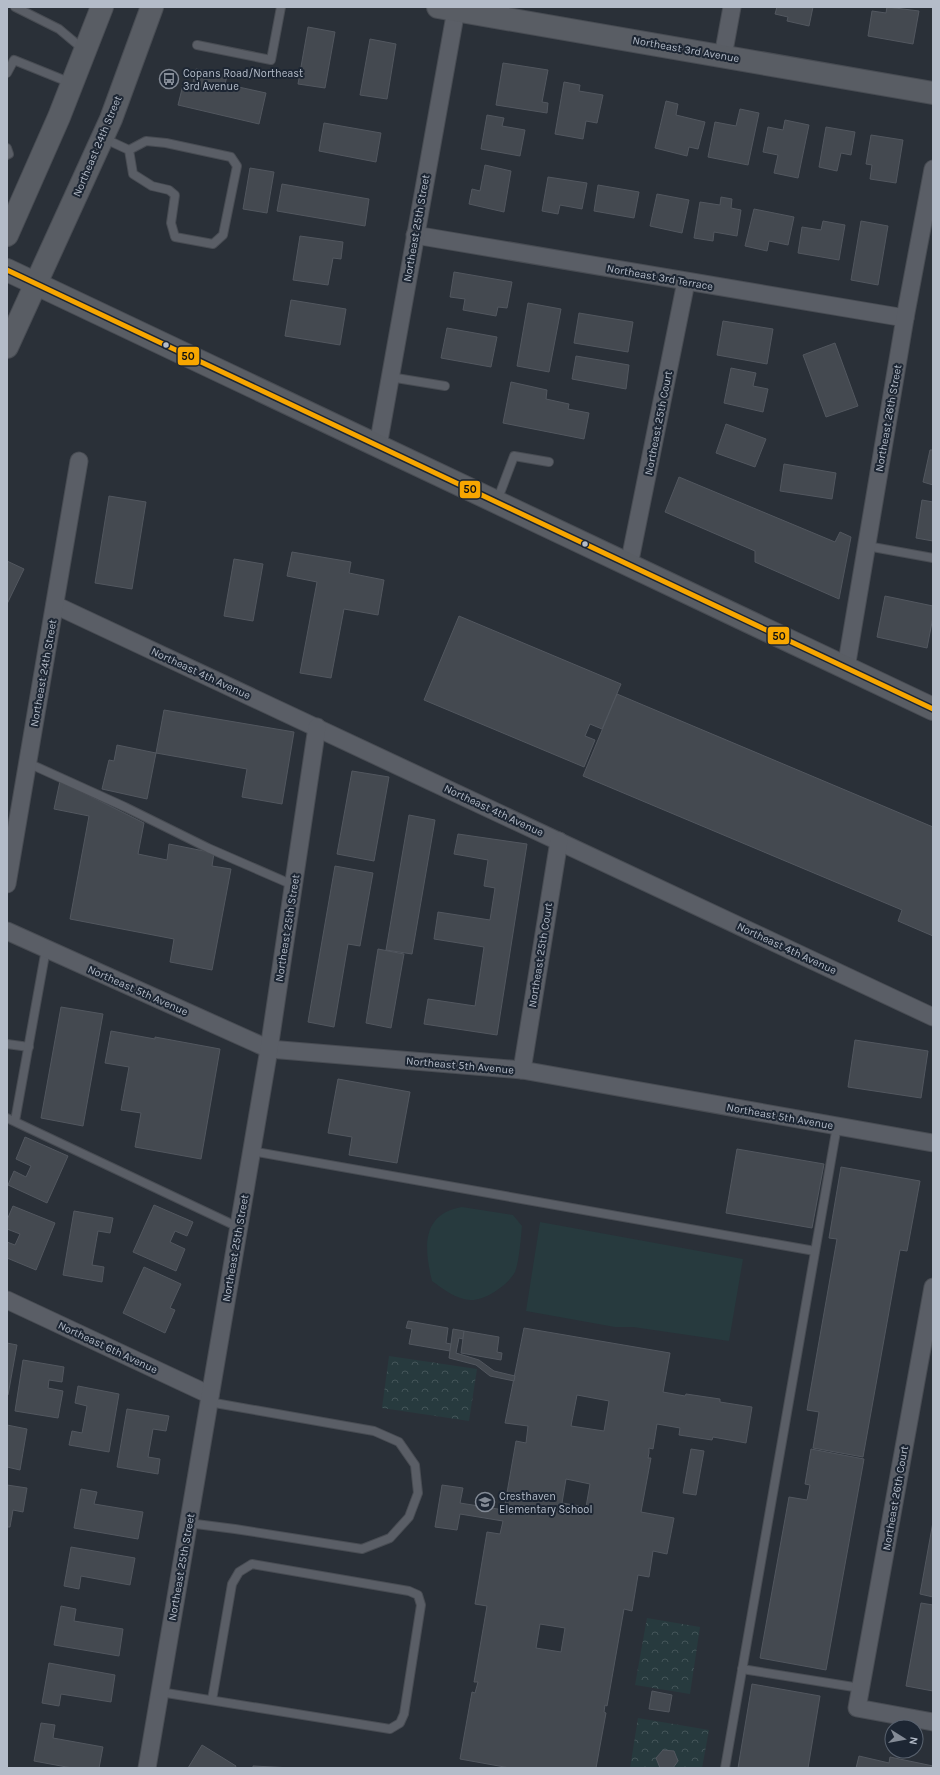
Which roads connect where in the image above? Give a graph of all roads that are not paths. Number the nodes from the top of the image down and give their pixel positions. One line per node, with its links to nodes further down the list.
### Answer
1 (15, 7): 8 (lane)
2 (102, 7): 8 (main road)
3 (152, 7): 13 (main road, Northeast 24th Street)
4 (281, 7): 7 (lane)
5 (732, 7): 9 (street)
6 (447, 8): 9 (main road, Northeast 3rd Avenue); 19 (street, Northeast 25th Street)
7 (197, 45)
8 (85, 51): 11 (main road)
9 (723, 56): 12 (main road, Northeast 3rd Avenue)
10 (7, 73): 11 (lane)
11 (72, 83): 18 (main road)
12 (933, 93)
13 (102, 138): 15 (lane); 22 (main road, Northeast 24th Street)
14 (7, 148): 16 (lane)
15 (129, 150): 15 (lane)
16 (7, 155)
17 (933, 169): 23 (street, Northeast 26th Street)
18 (7, 235)
19 (415, 236): 21 (street, Northeast 3rd Terrace); 25 (street, Northeast 25th Street)
20 (7, 270): 22 (main road)
21 (686, 282): 23 (street, Northeast 3rd Terrace); 33 (street, Northeast 25th Court)
22 (36, 283): 24 (main road, Northeast 24th Street); 27 (main road)
23 (905, 318): 31 (street, Northeast 26th Street)
24 (7, 347)
25 (390, 377): 26 (lane); 27 (street, Northeast 25th Street)
26 (446, 386)
27 (378, 446): 30 (main road)
28 (79, 461): 34 (street, Northeast 24th Street)
29 (549, 462): 30 (lane)
30 (496, 502): 33 (main road)
31 (867, 546): 32 (lane); 35 (street, Northeast 26th Street)
32 (933, 558)
33 (629, 565): 35 (main road)
34 (55, 605): 37 (street, Northeast 4th Avenue); 38 (street, Northeast 24th Street)
35 (846, 668): 36 (main road)
36 (932, 706)
37 (317, 727): 39 (street, Northeast 4th Avenue); 41 (street, Northeast 25th Street)
38 (28, 763): 40 (street, Northeast 24th Street); 41 (lane)
39 (559, 841): 44 (street, Northeast 4th Avenue); 48 (street, Northeast 25th Court)
40 (7, 884)
41 (293, 885): 47 (street, Northeast 25th Street)
42 (7, 931): 43 (street, Northeast 5th Avenue)
43 (46, 949): 46 (lane); 47 (street, Northeast 5th Avenue)
44 (933, 1017)
45 (7, 1044): 46 (lane)
46 (28, 1047): 50 (lane)
47 (269, 1049): 48 (street, Northeast 5th Avenue); 53 (street, Northeast 25th Street)
48 (522, 1070): 51 (street, Northeast 5th Avenue)
49 (7, 1118): 50 (lane)
50 (15, 1121): 54 (lane)
51 (837, 1126): 52 (street, Northeast 5th Avenue); 55 (lane)
52 (933, 1143)
53 (251, 1151): 54 (street, Northeast 25th Street); 55 (lane)
54 (238, 1227): 58 (street, Northeast 25th Street)
55 (815, 1251): 60 (lane)
56 (933, 1287): 61 (street, Northeast 26th Court)
57 (7, 1300): 58 (street, Northeast 6th Avenue)
58 (209, 1398): 59 (street, Northeast 25th Street); 59 (lane)
59 (188, 1523): 62 (street, Northeast 25th Street)
60 (742, 1669): 61 (lane); 66 (lane)
61 (860, 1688): 64 (street, Northeast 26th Court)
62 (160, 1692): 63 (lane); 65 (street, Northeast 25th Street)
63 (212, 1700): 63 (lane)
64 (933, 1722)
65 (146, 1768)
66 (725, 1768)

